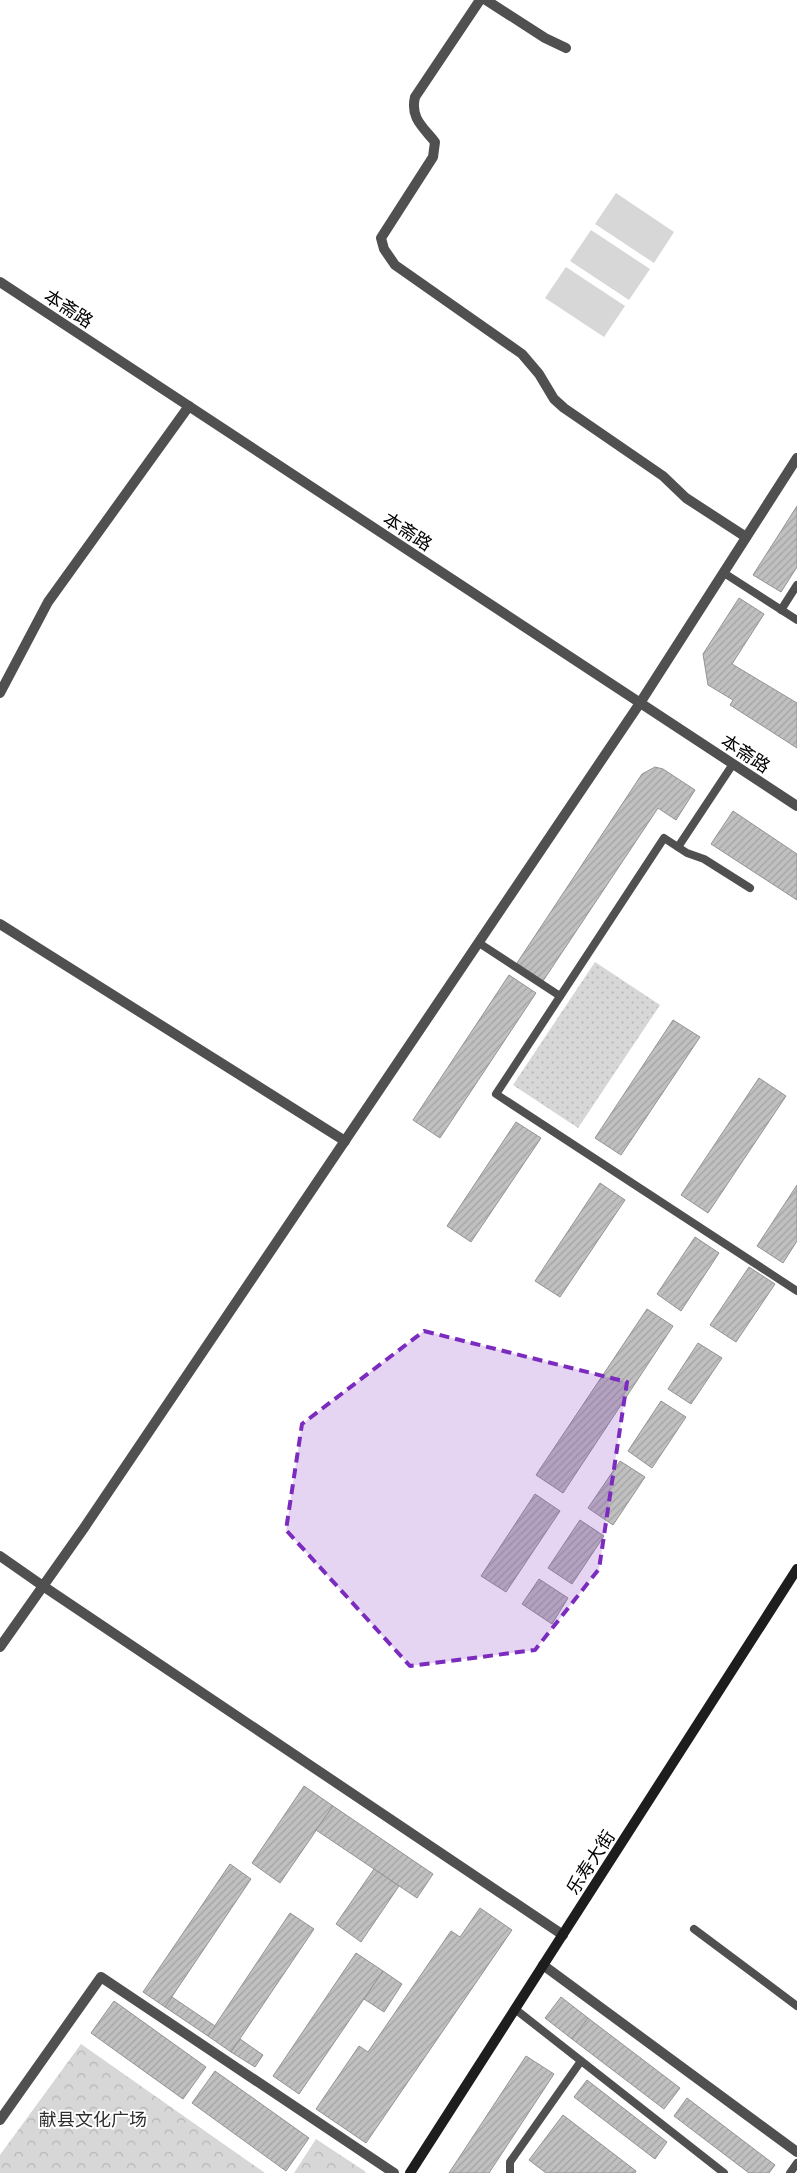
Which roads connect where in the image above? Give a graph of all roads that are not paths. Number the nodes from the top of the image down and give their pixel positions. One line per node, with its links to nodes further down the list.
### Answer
1 (480, 0): 7 (street)
2 (486, 0): 3 (street)
3 (566, 48)
4 (0, 282): 5 (street, 本斋路)
5 (189, 406): 12 (street); 13 (street, 本斋路)
6 (797, 458): 7 (street)
7 (746, 538): 8 (street)
8 (724, 573): 10 (lane); 13 (street)
9 (797, 585): 10 (lane)
10 (781, 610): 11 (lane)
11 (797, 620)
12 (0, 693)
13 (640, 703): 14 (street, 本斋路); 19 (street)
14 (733, 764): 15 (street, 本斋路); 16 (lane)
15 (797, 806)
16 (678, 847): 17 (lane); 20 (lane)
17 (750, 888)
18 (0, 924): 21 (street)
19 (479, 942): 20 (lane); 21 (street)
20 (560, 996): 22 (lane)
21 (345, 1141): 25 (street)
22 (797, 1291)
23 (0, 1556): 25 (street)
24 (797, 1568): 28 (main road, 乐寿大街)
25 (43, 1586): 26 (street); 28 (street)
26 (0, 1647)
27 (694, 1929): 30 (lane)
28 (563, 1934): 29 (main road, 乐寿大街)
29 (543, 1965): 31 (main road, 乐寿大街); 34 (street)
30 (797, 2006)
31 (515, 2009): 32 (lane); 37 (main road, 乐寿大街)
32 (581, 2061): 38 (lane); 39 (lane)
33 (0, 2120): 36 (street)
34 (797, 2152)
35 (797, 2163): 40 (lane)
36 (394, 2173)
37 (410, 2173)
38 (510, 2173)
39 (724, 2173)
40 (790, 2173)

